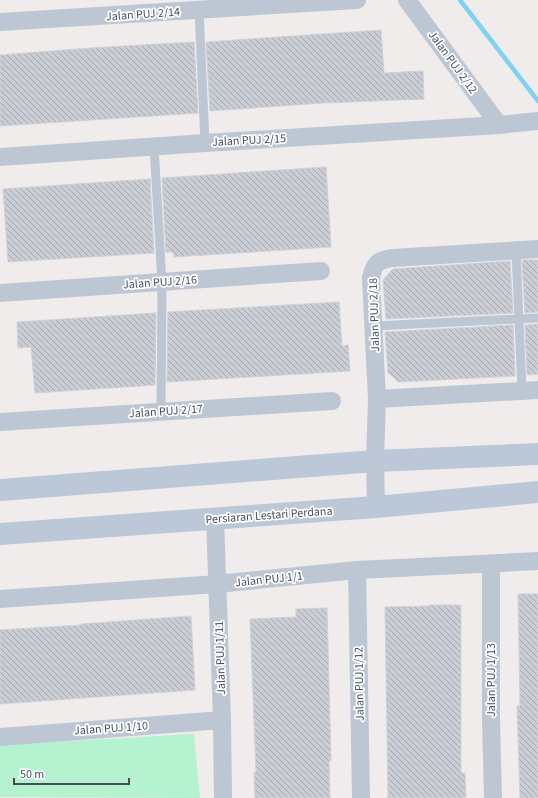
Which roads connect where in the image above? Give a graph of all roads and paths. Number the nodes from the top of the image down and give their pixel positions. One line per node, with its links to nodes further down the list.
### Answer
1 (357, 0): 3 (street, Jalan PUJ 2/14)
2 (406, 0): 6 (street, Jalan PUJ 2/12)
3 (198, 10): 4 (street, Jalan PUJ 2/14); 7 (lane)
4 (0, 22)
5 (538, 121): 6 (street)
6 (499, 125): 7 (street, Jalan PUJ 2/15)
7 (205, 143): 8 (street, Jalan PUJ 2/15)
8 (154, 146): 9 (street, Jalan PUJ 2/15); 13 (lane)
9 (0, 157)
10 (538, 249): 11 (street, Jalan PUJ 2/18)
11 (516, 251): 16 (lane); 17 (street, Jalan PUJ 2/18)
12 (321, 271): 13 (street, Jalan PUJ 2/16)
13 (162, 282): 14 (street, Jalan PUJ 2/16); 21 (lane)
14 (0, 293)
15 (538, 318): 16 (lane)
16 (519, 319): 17 (lane); 18 (lane)
17 (374, 326): 19 (street, Jalan PUJ 2/18)
18 (530, 391): 19 (street)
19 (377, 399): 24 (street, Jalan PUJ 2/18)
20 (332, 401): 21 (street, Jalan PUJ 2/17)
21 (161, 411): 22 (street, Jalan PUJ 2/17)
22 (0, 422)
23 (538, 454): 24 (main road)
24 (375, 461): 25 (main road); 27 (street, Jalan PUJ 2/18)
25 (0, 490)
26 (538, 492): 27 (main road, Persiaran Lestari Perdana)
27 (376, 507): 28 (main road, Persiaran Lestari Perdana)
28 (215, 518): 29 (main road, Persiaran Lestari Perdana); 33 (street, Jalan PUJ 1/11)
29 (0, 534)
30 (538, 561): 31 (street, Jalan PUJ 1/1)
31 (491, 563): 32 (street, Jalan PUJ 1/1); 39 (street, Jalan PUJ 1/13)
32 (357, 570): 33 (street, Jalan PUJ 1/1); 38 (street, Jalan PUJ 1/12)
33 (217, 584): 34 (street, Jalan PUJ 1/1); 35 (street, Jalan PUJ 1/11)
34 (0, 599)
35 (222, 720): 36 (street, Jalan PUJ 1/10); 37 (street, Jalan PUJ 1/11)
36 (0, 737)
37 (223, 798)
38 (361, 798)
39 (493, 798)

